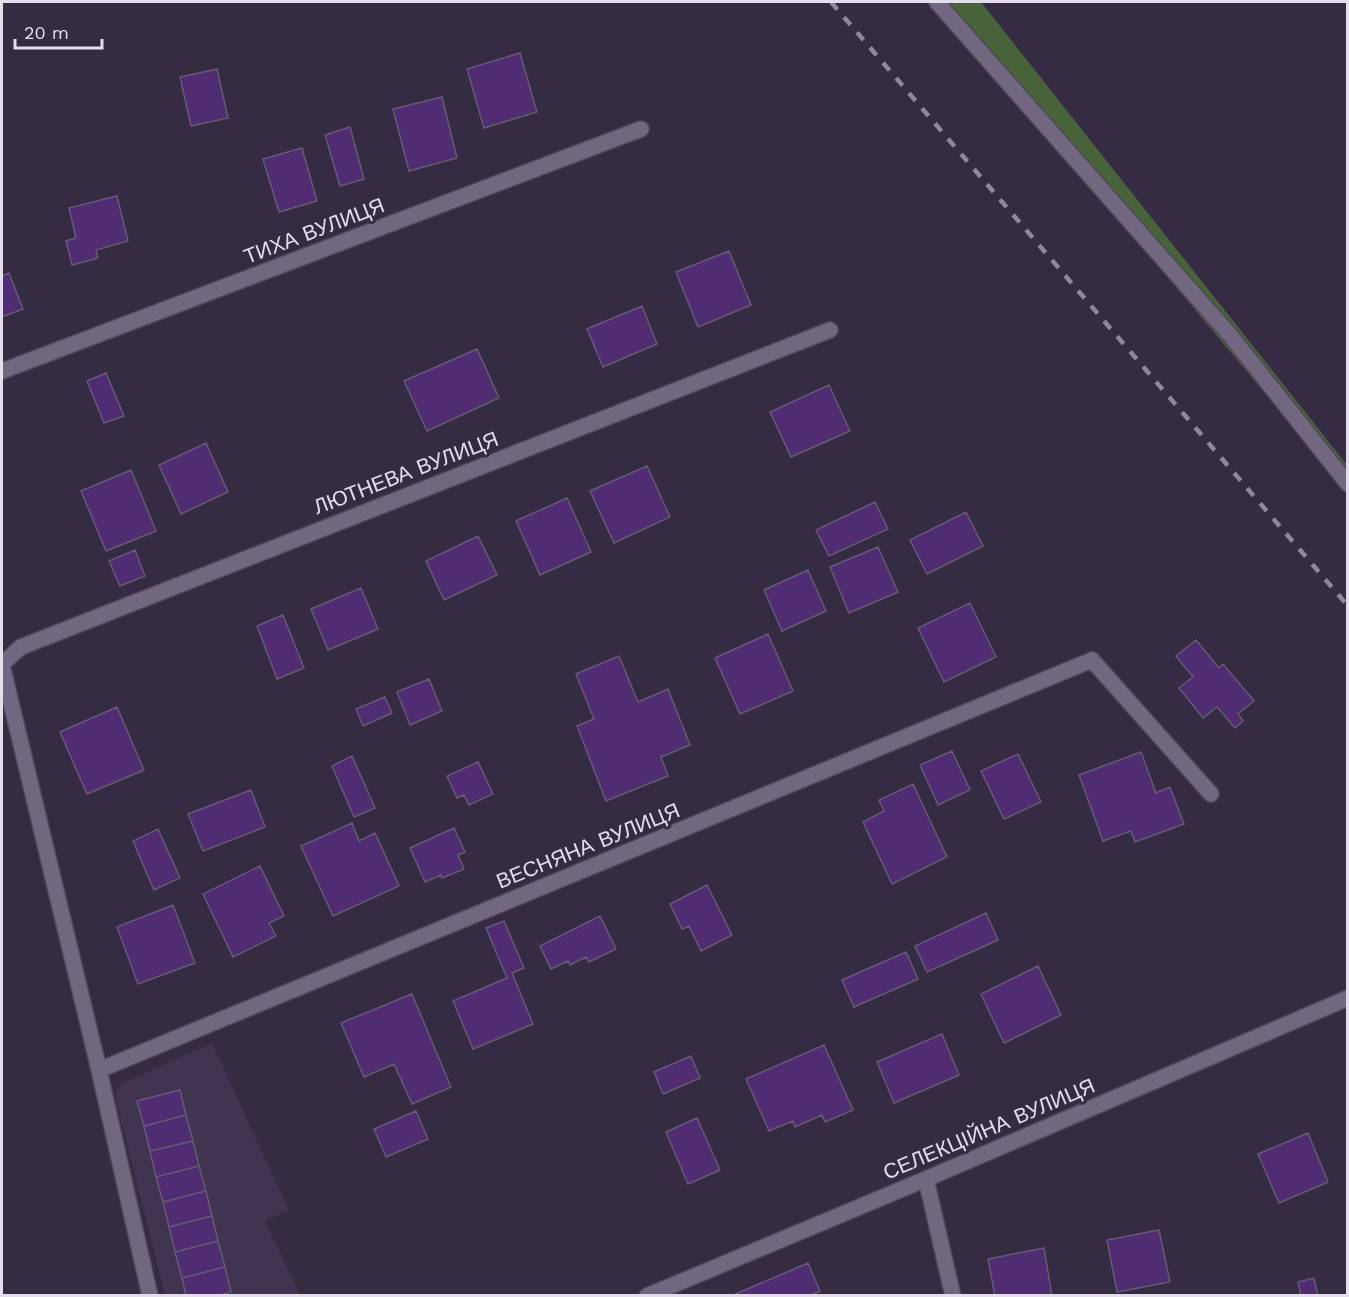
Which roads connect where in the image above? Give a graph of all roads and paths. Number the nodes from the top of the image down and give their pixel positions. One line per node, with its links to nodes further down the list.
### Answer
1 (937, 2): 5 (street)
2 (641, 129): 4 (street, ТИХА ВУЛИЦЯ)
3 (830, 330): 6 (street, ЛЮТНЕВА ВУЛИЦЯ)
4 (2, 371)
5 (1347, 484)
6 (2, 664): 9 (street)
7 (1211, 794): 9 (street, ВЕСНЯНА ВУЛИЦЯ)
8 (1347, 998): 10 (street, СЕЛЕКЦІЙНА ВУЛИЦЯ)
9 (99, 1070): 11 (street)
10 (926, 1179): 12 (street, СЕЛЕКЦІЙНА ВУЛИЦЯ); 13 (street)
11 (150, 1296)
12 (646, 1296)
13 (953, 1296)

